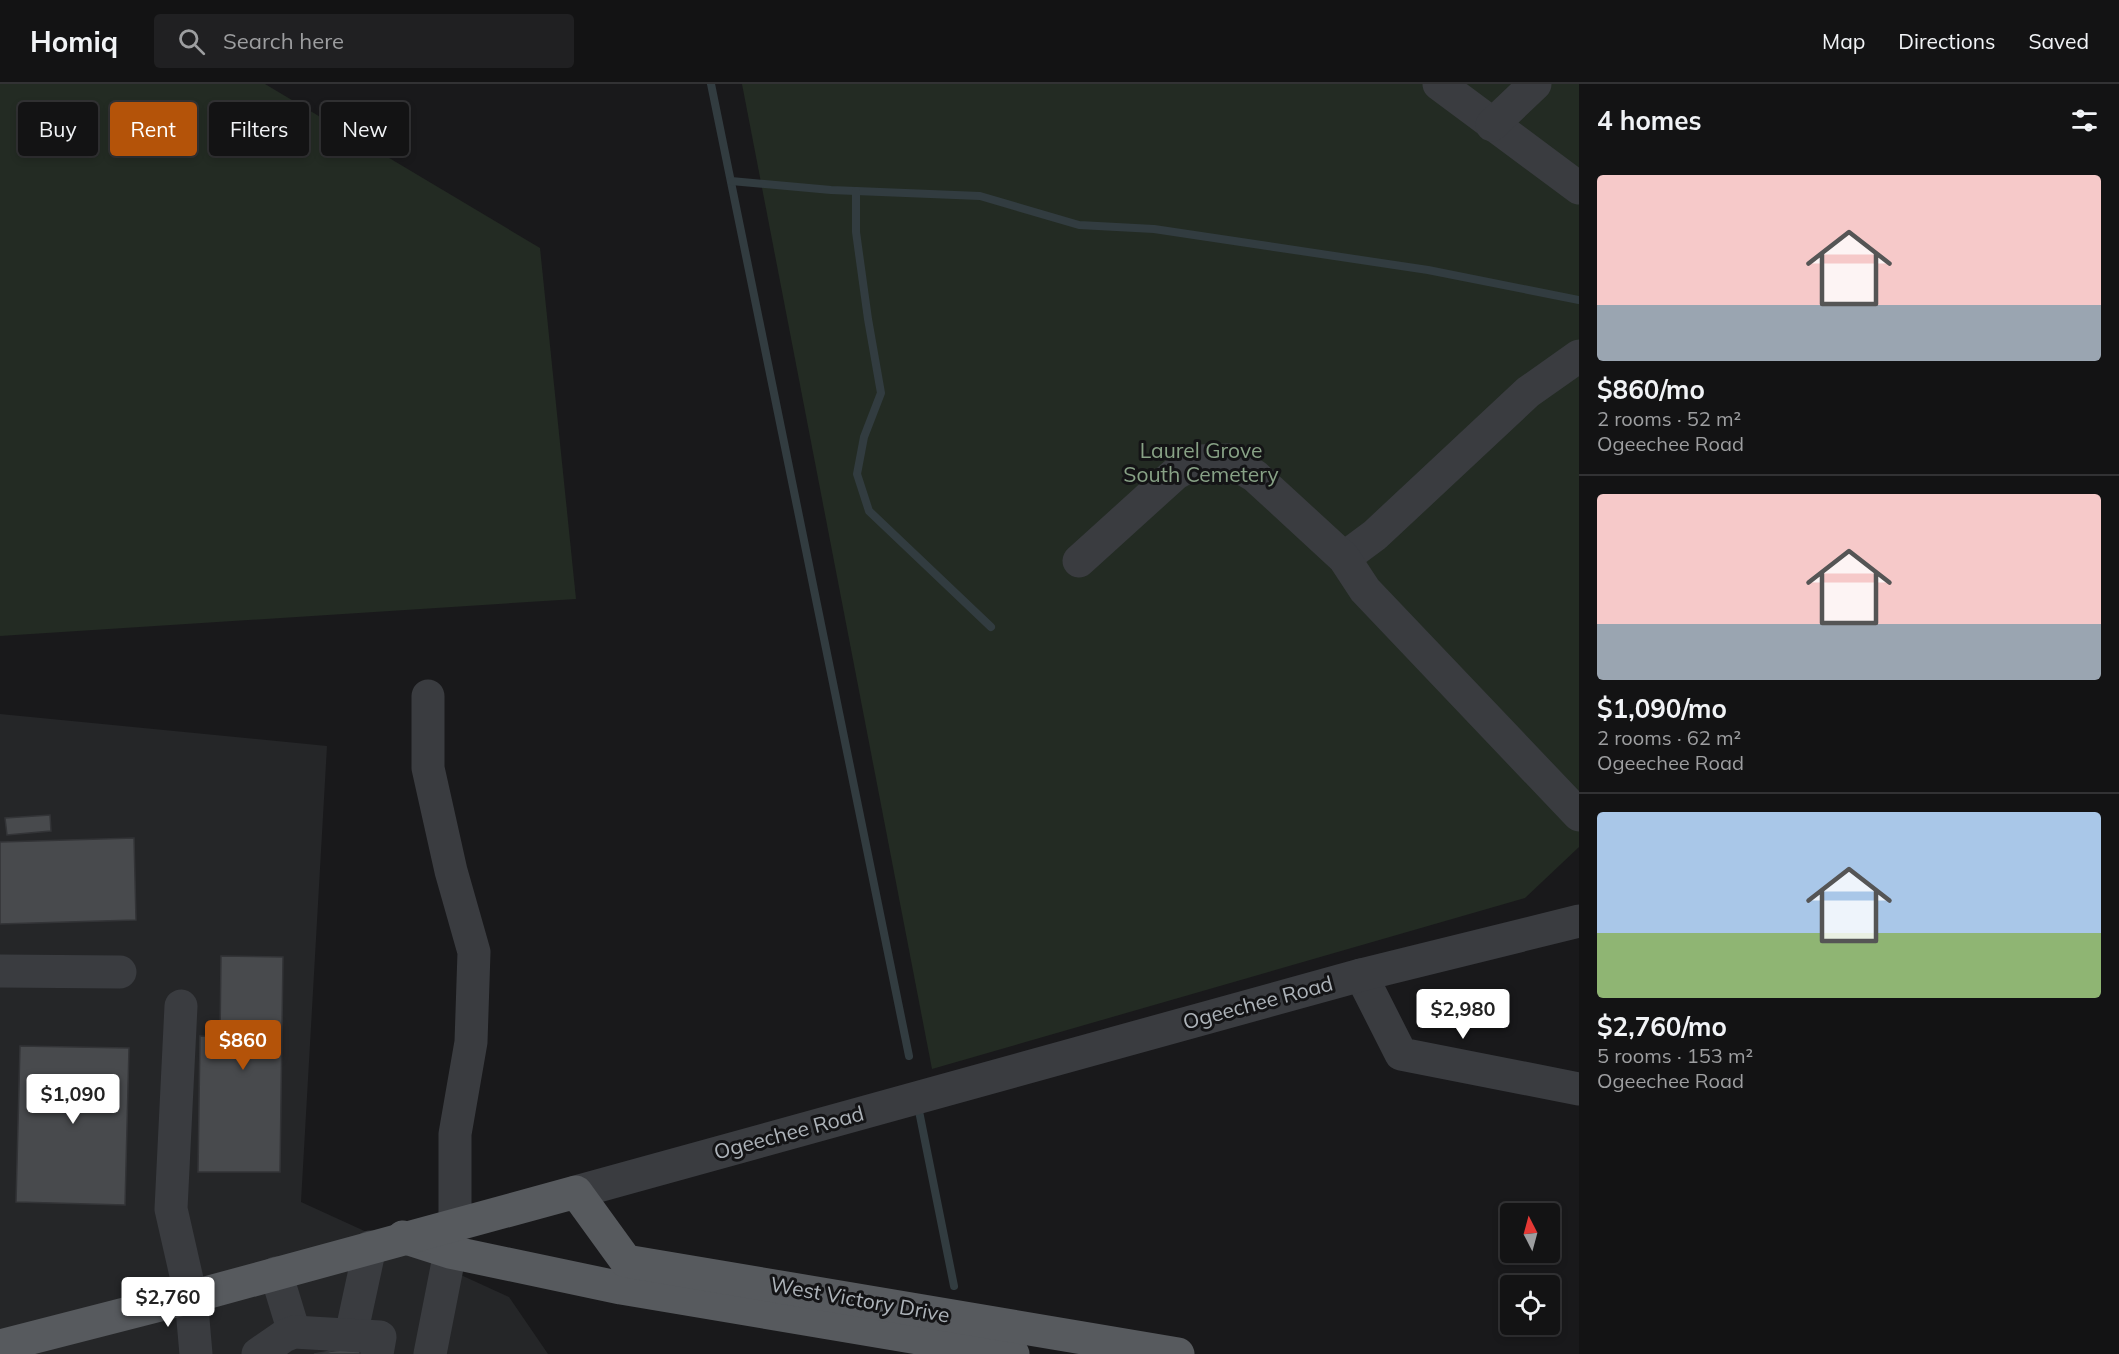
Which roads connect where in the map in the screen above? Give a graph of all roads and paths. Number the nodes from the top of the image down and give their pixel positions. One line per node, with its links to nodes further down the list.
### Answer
1 (1439, 84): 3 (street)
2 (1535, 84): 3 (street)
3 (1492, 125): 4 (street)
4 (1579, 188)
5 (1579, 356): 6 (street)
6 (1344, 558): 7 (street); 9 (street)
7 (1079, 561)
8 (428, 696): 17 (street)
9 (1579, 815)
10 (1579, 921): 13 (street, Ogeechee Road)
11 (0, 972): 12 (street)
12 (120, 972)
13 (1361, 975): 15 (street); 16 (street, Ogeechee Road)
14 (181, 1006): 20 (street)
15 (1579, 1089)
16 (576, 1191): 17 (main road, Ogeechee Road); 28 (main road, West Victory Drive)
17 (452, 1238): 18 (main road, West Victory Drive); 26 (street); 27 (main road, West Victory Drive)
18 (370, 1247): 19 (main road); 21 (street)
19 (276, 1273): 20 (main road); 21 (street)
20 (190, 1297): 22 (main road); 23 (street)
21 (311, 1340): 24 (street); 25 (street)
22 (0, 1346)
23 (196, 1354)
24 (258, 1354)
25 (377, 1354)
26 (430, 1354)
27 (1013, 1354)
28 (1178, 1354)

